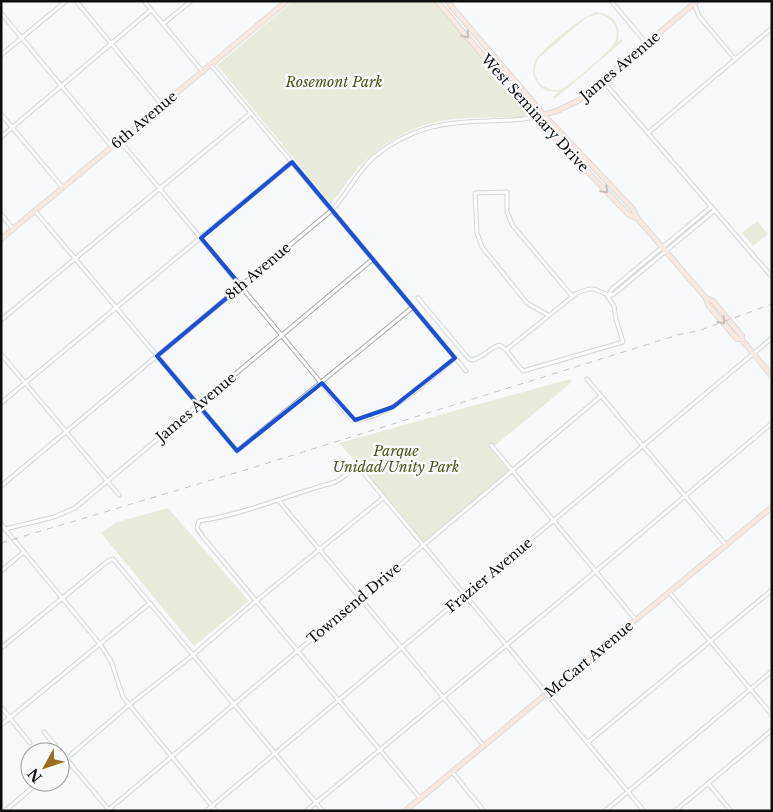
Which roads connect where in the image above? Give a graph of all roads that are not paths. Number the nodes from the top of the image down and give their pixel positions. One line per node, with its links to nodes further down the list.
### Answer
1 (66, 1): 14 (street)
2 (76, 1): 15 (street)
3 (144, 1): 10 (street)
4 (191, 1): 12 (street)
5 (287, 1): 19 (main road, 6th Avenue)
6 (437, 1): 21 (main road, West Seminary Drive, one-way to 21)
7 (447, 1): 20 (main road, West Seminary Drive)
8 (611, 1): 16 (street)
9 (695, 2): 16 (main road, James Avenue); 18 (street)
10 (151, 10): 12 (street); 15 (street)
11 (1, 12): 14 (street)
12 (163, 24): 22 (street)
13 (772, 28): 18 (street)
14 (22, 38): 17 (street); 24 (street)
15 (111, 43): 24 (street); 25 (street)
16 (647, 44): 23 (main road, James Avenue)
17 (1, 54)
18 (735, 60): 31 (street)
19 (211, 64): 22 (main road, 6th Avenue); 26 (street)
20 (500, 64): 21 (main road); 28 (main road, West Seminary Drive)
21 (494, 69): 29 (main road, West Seminary Drive)
22 (203, 72): 25 (main road, 6th Avenue)
23 (603, 81): 28 (main road, James Avenue); 31 (street)
24 (62, 86): 30 (street); 34 (street)
25 (162, 105): 33 (main road, 6th Avenue)
26 (251, 113): 35 (street); 37 (street)
27 (1, 114): 30 (street)
28 (544, 115): 29 (main road, James Avenue); 43 (main road, West Seminary Drive)
29 (536, 117): 39 (street, 8th Avenue); 43 (main road, West Seminary Drive, one-way to 43)
30 (13, 128): 32 (street); 36 (street)
31 (648, 133): 38 (street)
32 (1, 138)
33 (120, 140): 34 (main road, 6th Avenue); 37 (street)
34 (112, 147): 36 (main road, 6th Avenue)
35 (292, 162): 39 (street); 45 (street)
36 (63, 188): 40 (main road, 6th Avenue)
37 (160, 189): 45 (street); 49 (street)
38 (711, 207): 41 (street); 47 (street)
39 (332, 210): 50 (street); 54 (street, 8th Avenue)
40 (35, 211): 44 (main road, 6th Avenue); 49 (street)
41 (714, 211): 48 (street); 53 (street)
42 (1, 214): 44 (street)
43 (638, 219): 47 (main road, West Seminary Drive)
44 (13, 229): 46 (main road, 6th Avenue)
45 (201, 238): 54 (street); 59 (street)
46 (1, 239)
47 (663, 246): 48 (main road, West Seminary Drive); 51 (street)
48 (667, 251): 52 (street); 66 (main road, West Seminary Drive)
49 (75, 259): 59 (street); 61 (street)
50 (373, 259): 58 (street); 62 (street, James Avenue)
51 (642, 264): 52 (street); 56 (street)
52 (646, 268): 56 (street)
53 (772, 277)
54 (241, 286): 62 (street); 67 (street, 8th Avenue)
55 (572, 296): 56 (street); 60 (street); 60 (street)
56 (607, 296): 64 (street)
57 (418, 298): 64 (street)
58 (412, 307): 68 (street); 73 (street)
59 (117, 308): 67 (street); 72 (street)
60 (548, 315): 64 (street)
61 (1, 320)
62 (282, 335): 73 (street); 76 (street, James Avenue)
63 (772, 338): 66 (street, Frazier Avenue)
64 (506, 350)
65 (1, 354): 72 (street)
66 (753, 354): 70 (main road, West Seminary Drive); 80 (street, Frazier Avenue)
67 (157, 356): 76 (street); 78 (street, 8th Avenue)
68 (455, 358): 69 (street); 73 (street)
69 (466, 372)
70 (772, 376)
71 (587, 379): 74 (street)
72 (26, 383): 75 (street); 78 (street)
73 (322, 383): 76 (street)
74 (601, 396): 80 (street); 81 (street, Townsend Drive)
75 (1, 403)
76 (198, 405): 82 (street, James Avenue)
77 (772, 423): 85 (street)
78 (66, 432): 82 (street); 83 (street, 8th Avenue)
79 (491, 445): 81 (street)
80 (643, 446): 85 (street); 89 (street, Frazier Avenue)
81 (512, 471): 89 (street); 92 (street, Townsend Drive)
82 (108, 482): 84 (street); 91 (street, James Avenue)
83 (1, 486)
84 (119, 495)
85 (684, 495): 93 (street); 97 (street)
86 (383, 498): 87 (street); 92 (street); 94 (street)
87 (278, 500): 94 (street); 103 (street)
88 (772, 507): 93 (main road, McCart Avenue)
89 (553, 520): 97 (street); 100 (street, Frazier Avenue)
90 (1, 524): 91 (street)
91 (6, 529): 95 (street)
92 (423, 545): 100 (street); 101 (street, Townsend Drive)
93 (726, 545): 99 (main road, McCart Avenue)
94 (319, 549): 101 (street); 103 (street)
95 (24, 552): 96 (street); 102 (street)
96 (1, 571)
97 (596, 572): 105 (street); 108 (street)
98 (772, 590): 106 (street)
99 (669, 592): 105 (main road, McCart Avenue); 106 (street)
100 (465, 596): 108 (street); 110 (street, Frazier Avenue)
101 (361, 597): 110 (street); 111 (street, Townsend Drive)
102 (61, 599): 104 (street); 107 (street); 109 (street)
103 (256, 600): 111 (street); 112 (street)
104 (150, 603): 107 (street); 112 (street)
105 (636, 620): 115 (main road, McCart Avenue)
106 (710, 641): 114 (street); 128 (street)
107 (100, 644): 119 (street); 122 (street)
108 (506, 646): 115 (street); 116 (street)
109 (1, 648)
110 (402, 648): 116 (street); 117 (street, Frazier Avenue)
111 (298, 650): 117 (street); 118 (street, Townsend Drive)
112 (193, 655): 118 (street); 119 (street)
113 (772, 671): 114 (street)
114 (750, 689): 121 (street); 138 (street)
115 (546, 694): 128 (street); 129 (main road, McCart Avenue)
116 (444, 697): 129 (street); 130 (street)
117 (339, 700): 130 (street); 131 (street, Frazier Avenue)
118 (235, 704): 131 (street); 133 (street, Townsend Drive)
119 (129, 706): 132 (street); 133 (street)
120 (1, 707): 122 (street)
121 (772, 715)
122 (10, 718): 123 (street); 126 (street)
123 (1, 725)
124 (772, 730): 136 (street)
125 (44, 732): 127 (street)
126 (29, 742)
127 (52, 742)
128 (586, 743): 138 (street)
129 (484, 746): 135 (main road, McCart Avenue)
130 (380, 750): 139 (street); 140 (street)
131 (275, 753): 140 (street); 141 (street, Frazier Avenue)
132 (70, 756)
133 (172, 757): 141 (street); 142 (street, Townsend Drive)
134 (70, 764): 142 (street)
135 (453, 772): 139 (main road, McCart Avenue); 149 (street)
136 (708, 783): 152 (street); 153 (street)
137 (27, 792): 143 (street)
138 (628, 792): 150 (street); 151 (street)
139 (420, 798): 148 (main road, McCart Avenue)
140 (316, 802): 146 (street); 147 (street)
141 (212, 806): 144 (street, Frazier Avenue); 145 (street)
142 (108, 810)
143 (5, 811)
144 (206, 811)
145 (216, 811)
146 (306, 811)
147 (323, 811)
148 (405, 811)
149 (484, 811)
150 (605, 811)
151 (644, 811)
152 (675, 811)
153 (731, 811)

